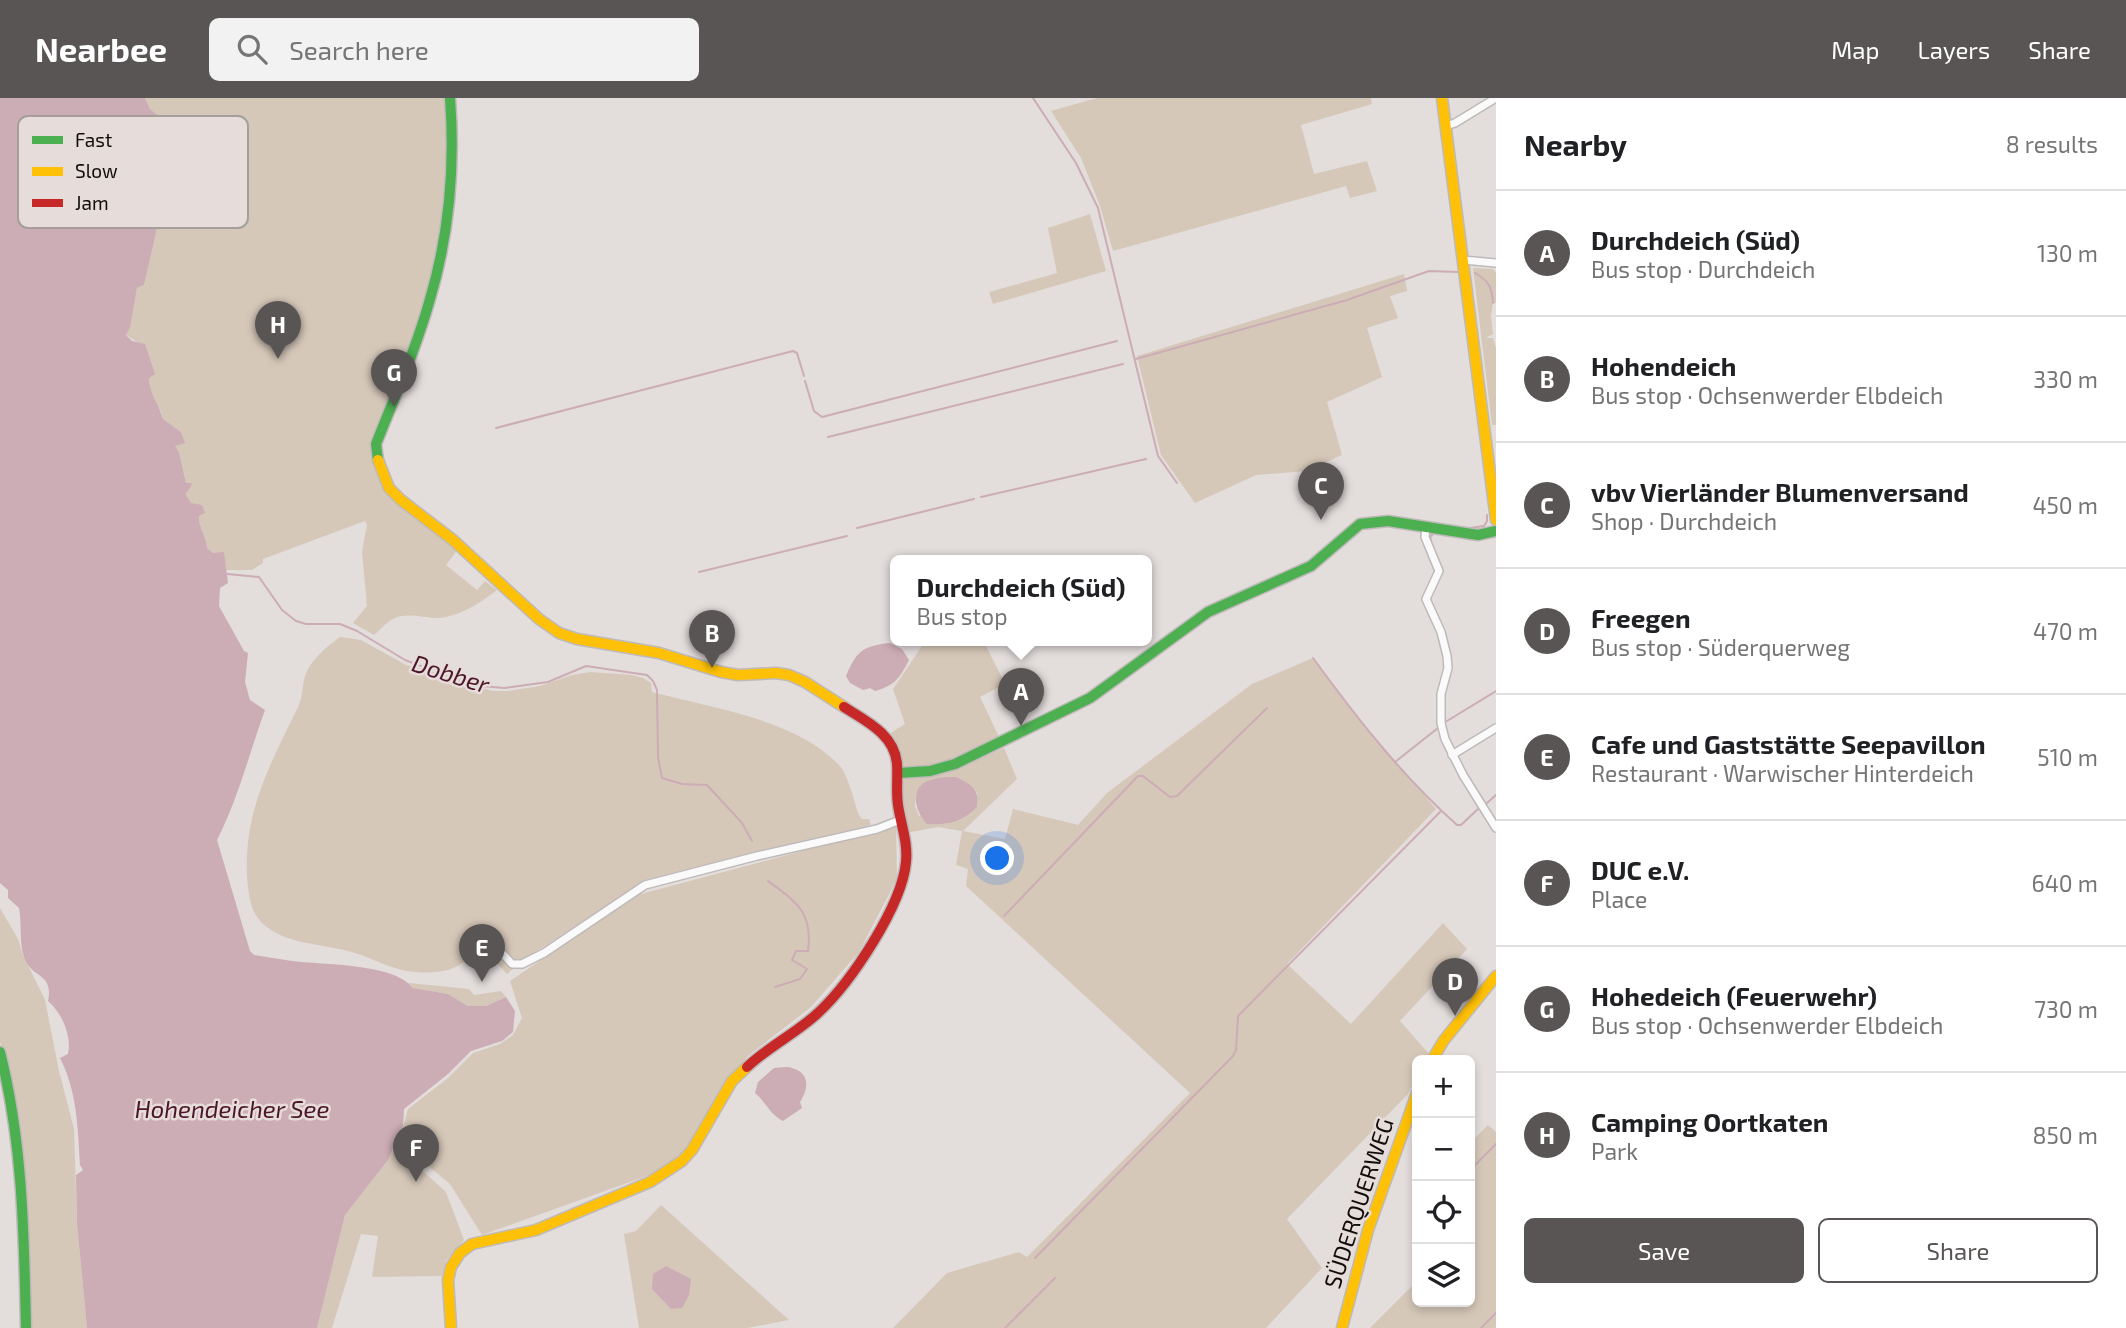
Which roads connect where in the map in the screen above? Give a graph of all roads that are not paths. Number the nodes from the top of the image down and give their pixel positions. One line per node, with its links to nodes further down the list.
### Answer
1 (450, 98): 12 (street)
2 (1442, 98): 4 (street)
3 (1496, 98): 4 (street)
4 (1446, 126): 5 (street)
5 (1463, 260): 6 (street); 7 (street)
6 (1496, 263)
7 (1496, 520)
8 (1426, 526): 9 (street); 11 (street); 12 (street)
9 (1496, 531)
10 (1496, 728): 11 (street)
11 (1452, 755): 14 (street)
12 (898, 773): 13 (street)
13 (900, 820): 15 (street); 21 (street)
14 (1496, 828)
15 (494, 944)
16 (1496, 976): 18 (street)
17 (0, 1052): 20 (street)
18 (1435, 1055)
19 (1412, 1107): 22 (street, SÜDERQUERWEG)
20 (26, 1328)
21 (451, 1328)
22 (1342, 1328)

